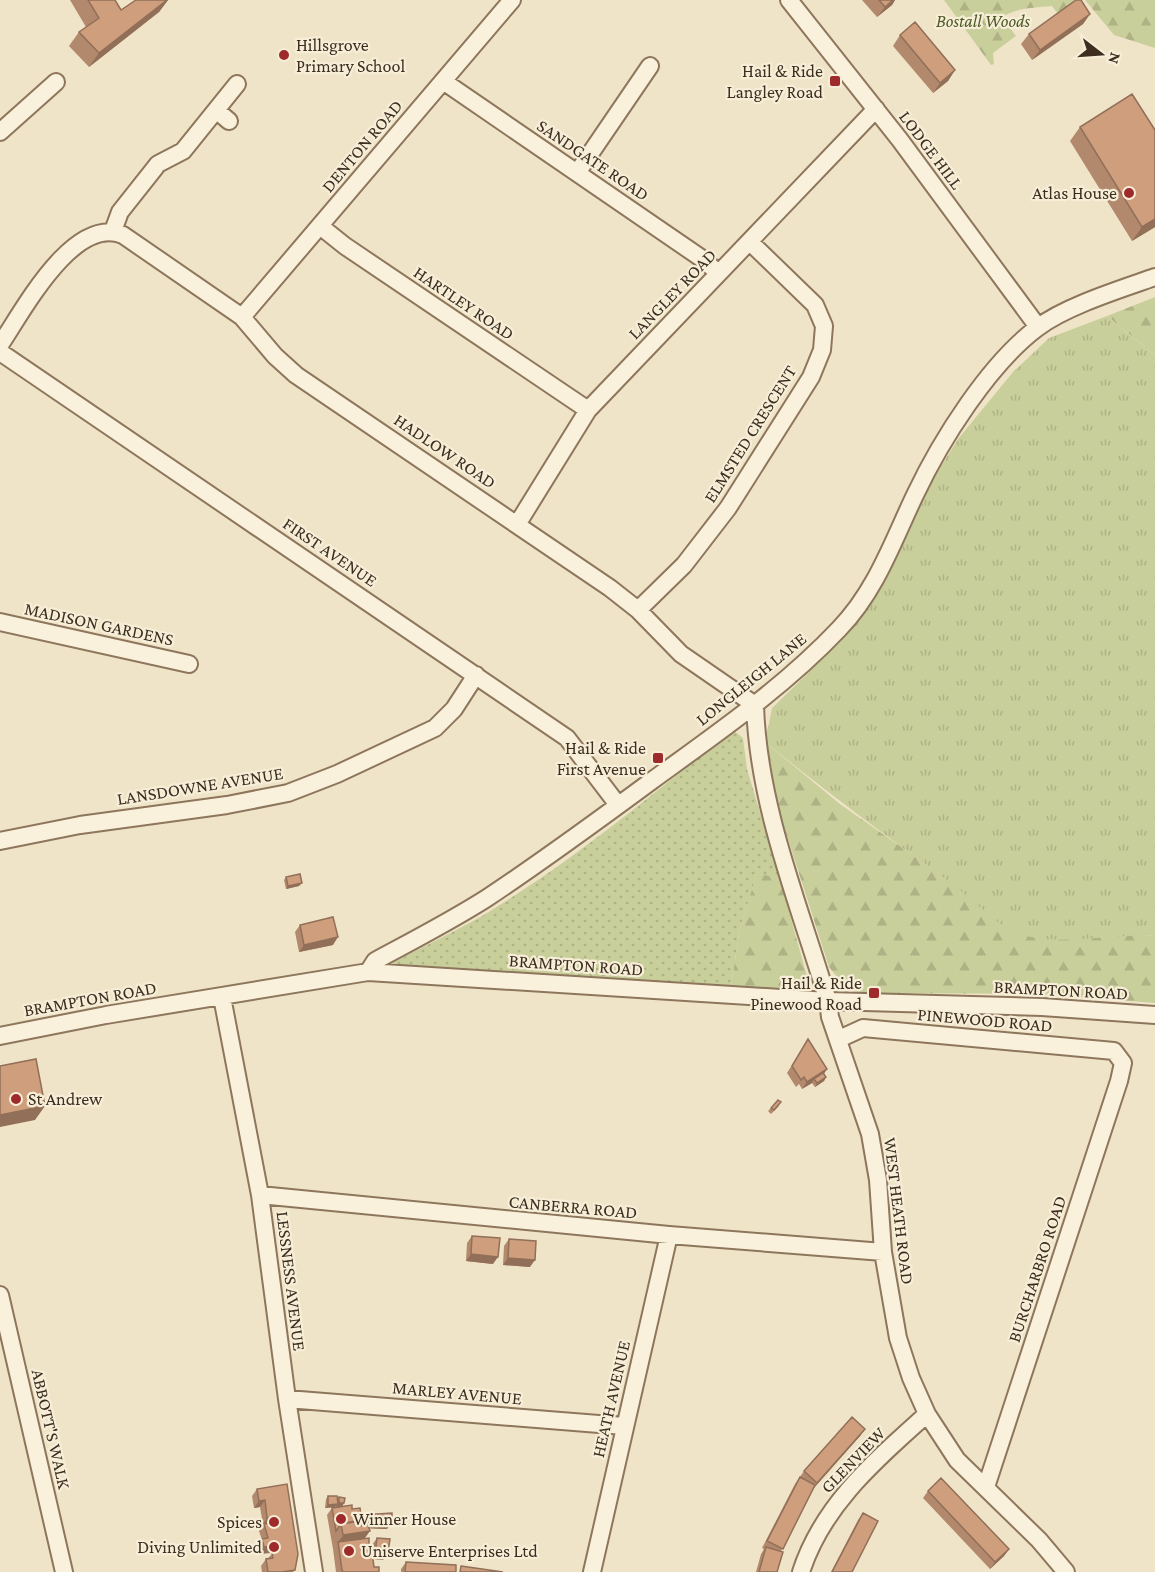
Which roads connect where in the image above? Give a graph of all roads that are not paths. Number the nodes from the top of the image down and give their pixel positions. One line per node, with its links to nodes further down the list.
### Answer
1 (512, 0): 4 (street, DENTON ROAD)
2 (789, 0): 7 (street, LODGE HILL)
3 (650, 66): 11 (street)
4 (443, 81): 11 (street, SANDGATE ROAD); 12 (street, DENTON ROAD)
5 (56, 82): 10 (street)
6 (237, 84): 8 (street)
7 (876, 109): 14 (street, LANGLEY ROAD); 18 (street, LODGE HILL)
8 (216, 110): 9 (street); 13 (street)
9 (229, 121)
10 (0, 132)
11 (577, 173): 15 (street, SANDGATE ROAD)
12 (320, 226): 17 (street, DENTON ROAD); 21 (street, HARTLEY ROAD)
13 (114, 231): 17 (street, HADLOW ROAD); 19 (street)
14 (750, 242): 15 (street, LANGLEY ROAD); 23 (street, ELMSTED CRESCENT)
15 (718, 273): 21 (street, LANGLEY ROAD)
16 (1155, 277): 18 (street, LONGLEIGH LANE)
17 (242, 317): 22 (street, HADLOW ROAD)
18 (1038, 327): 27 (street, LONGLEIGH LANE)
19 (0, 345)
20 (0, 352): 26 (street, FIRST AVENUE)
21 (588, 410): 22 (street, LANGLEY ROAD)
22 (518, 523): 23 (street, HADLOW ROAD)
23 (638, 610): 27 (street, HADLOW ROAD)
24 (0, 622): 25 (street, MADISON GARDENS)
25 (189, 664)
26 (476, 675): 28 (street, FIRST AVENUE); 29 (street, LANSDOWNE AVENUE)
27 (755, 705): 28 (street, LONGLEIGH LANE); 32 (street, WEST HEATH ROAD)
28 (618, 806): 30 (street, LONGLEIGH LANE)
29 (0, 841)
30 (368, 972): 31 (street, BRAMPTON ROAD); 32 (street, BRAMPTON ROAD)
31 (222, 997): 34 (street, BRAMPTON ROAD); 37 (street, LESSNESS AVENUE)
32 (828, 1000): 33 (street, BRAMPTON ROAD); 35 (street, WEST HEATH ROAD)
33 (1155, 1015)
34 (0, 1036)
35 (839, 1039): 36 (street, PINEWOOD ROAD); 39 (street, WEST HEATH ROAD)
36 (1123, 1063): 44 (street, BURCHARBRO ROAD)
37 (260, 1195): 38 (street, CANBERRA ROAD); 41 (street, LESSNESS AVENUE)
38 (669, 1235): 39 (street, CANBERRA ROAD); 43 (street, HEATH AVENUE)
39 (883, 1252): 42 (street, WEST HEATH ROAD)
40 (0, 1295): 46 (street, ABBOTT'S WALK)
41 (287, 1399): 43 (street, MARLEY AVENUE); 47 (street, LESSNESS AVENUE)
42 (927, 1414): 44 (street, WEST HEATH ROAD); 49 (street, GLENVIEW)
43 (624, 1426): 48 (street, HEATH AVENUE)
44 (986, 1487): 45 (street, WEST HEATH ROAD)
45 (1064, 1571)
46 (64, 1572)
47 (314, 1572)
48 (592, 1572)
49 (801, 1572)

